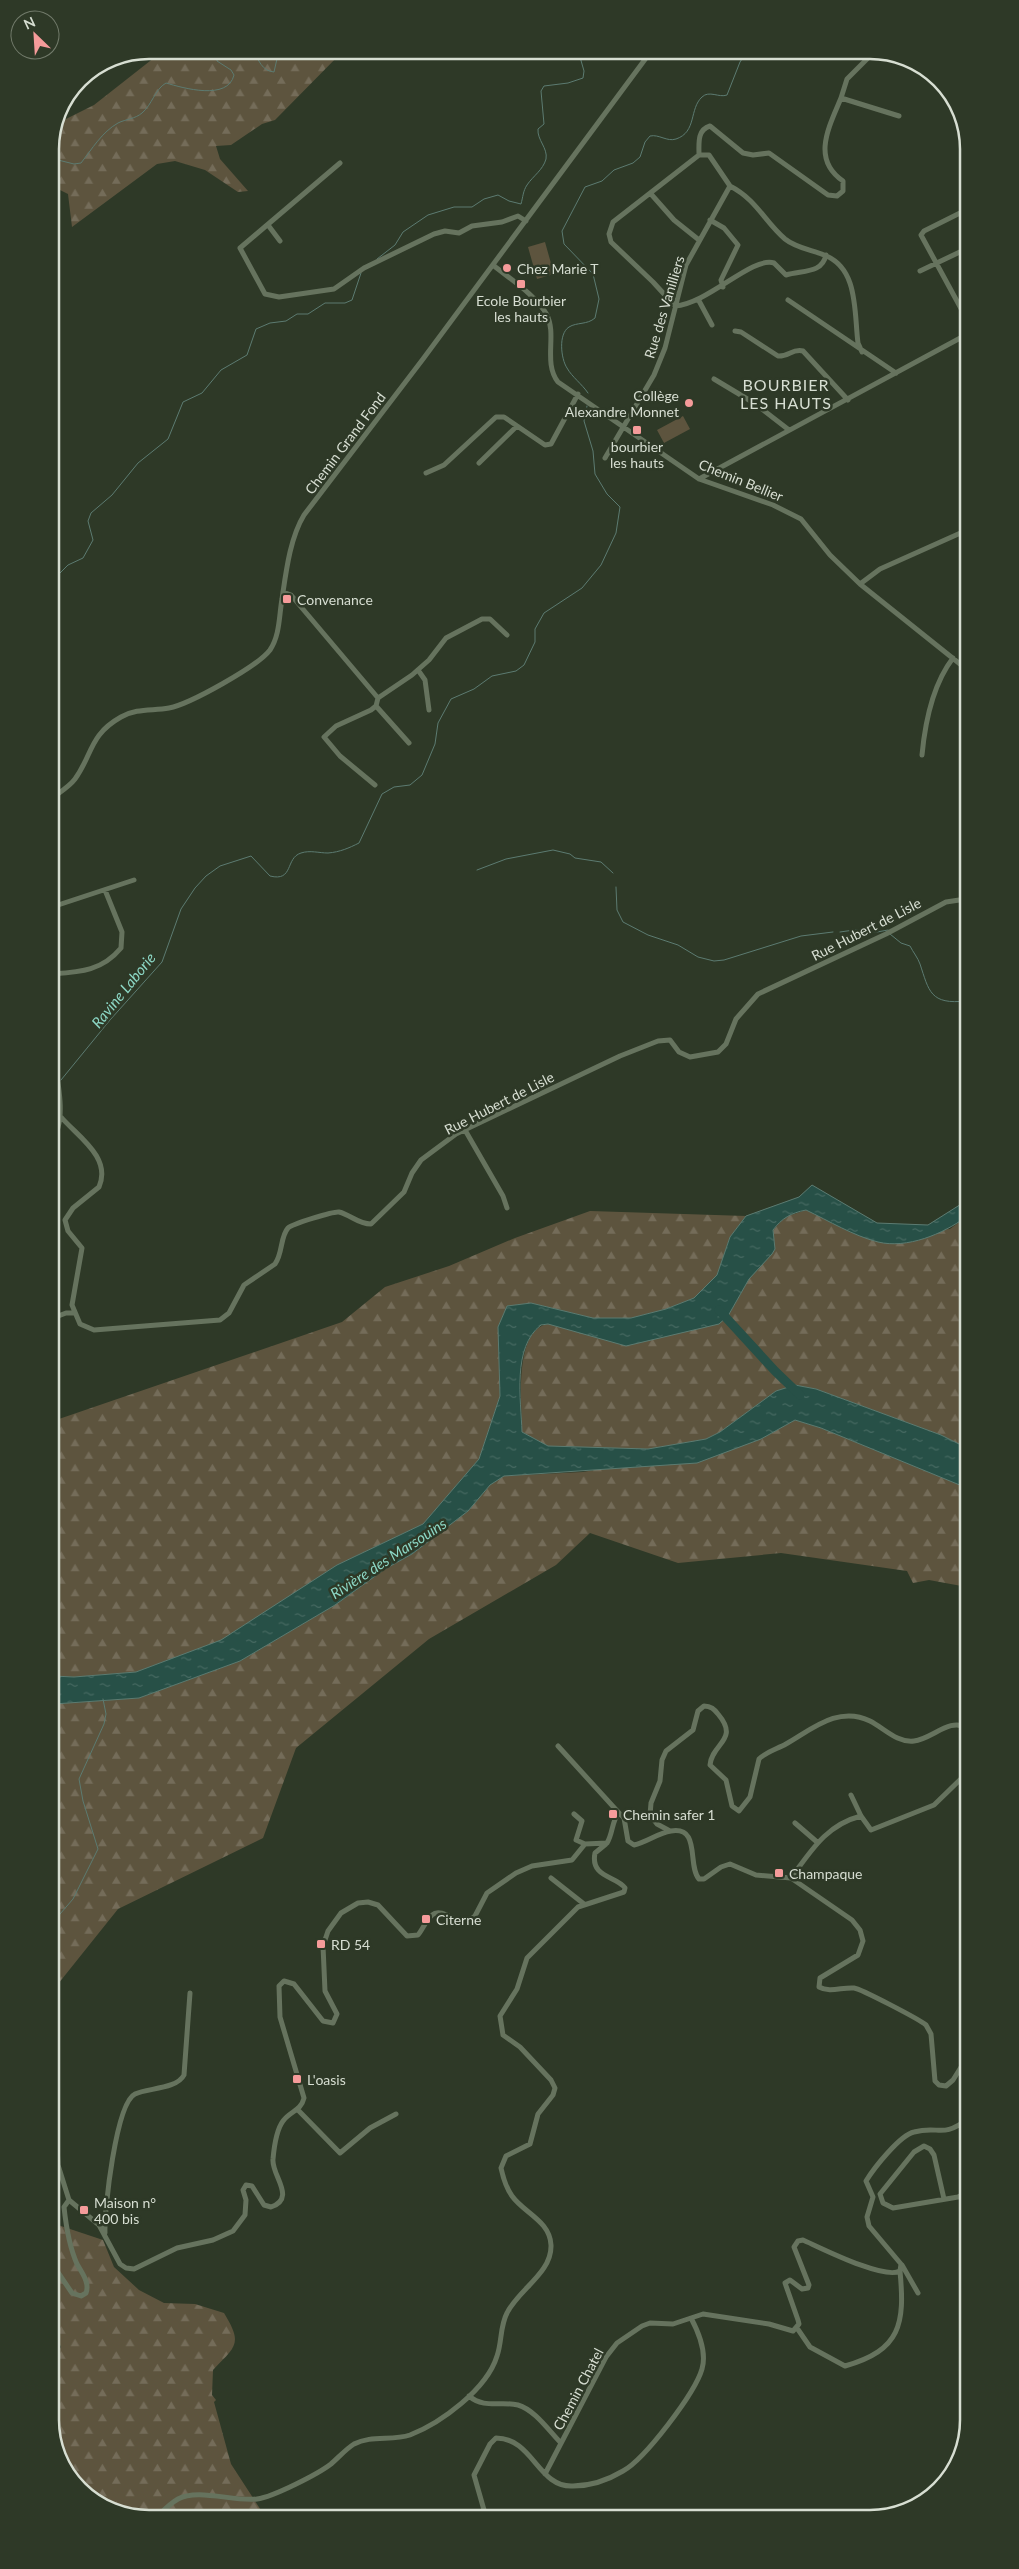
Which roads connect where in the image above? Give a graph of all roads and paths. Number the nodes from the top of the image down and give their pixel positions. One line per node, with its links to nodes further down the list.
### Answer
1 (645, 59): 11 (street, Chemin Grand Fond)
2 (867, 59): 3 (street)
3 (841, 98): 4 (street); 5 (street)
4 (899, 116)
5 (699, 155): 7 (street); 8 (street)
6 (340, 164): 12 (street)
7 (730, 186): 10 (street, Rue des Vanilliers); 16 (street)
8 (651, 194): 13 (street); 23 (street)
9 (960, 213): 17 (street)
10 (710, 220): 13 (street, Rue des Vanilliers); 20 (street)
11 (526, 221): 12 (street); 18 (street, Chemin Grand Fond)
12 (268, 225): 14 (street)
13 (699, 240): 23 (street, Rue des Vanilliers)
14 (280, 242)
15 (960, 252): 17 (street)
16 (826, 255): 20 (street); 28 (street)
17 (937, 264): 19 (street); 24 (street)
18 (493, 265): 31 (street, Chemin Bellier); 42 (street, Chemin Grand Fond)
19 (920, 271)
20 (723, 287): 21 (street)
21 (698, 300): 23 (street); 25 (street)
22 (788, 300): 28 (street)
23 (675, 306): 34 (street, Rue des Vanilliers)
24 (960, 307)
25 (712, 324)
26 (735, 331): 32 (street)
27 (960, 338): 29 (street)
28 (862, 352): 29 (street)
29 (896, 373): 32 (street)
30 (714, 379): 35 (street)
31 (578, 394): 33 (street); 34 (street, Chemin Bellier)
32 (848, 400): 35 (street)
33 (517, 426): 37 (street); 38 (street)
34 (624, 426): 36 (street, Rue des Vanilliers); 39 (street, Chemin Bellier)
35 (789, 430): 39 (street)
36 (605, 458)
37 (479, 463)
38 (426, 474)
39 (700, 479): 41 (street, Chemin Bellier)
40 (960, 532): 41 (street)
41 (860, 584): 44 (street, Chemin Bellier)
42 (283, 592): 47 (street); 53 (street, Chemin Grand Fond)
43 (507, 636): 46 (street)
44 (953, 658): 45 (street, Chemin Bellier); 51 (street)
45 (960, 664)
46 (418, 670): 47 (street); 49 (street)
47 (378, 698): 48 (street)
48 (376, 706): 50 (street); 52 (street)
49 (429, 710)
50 (409, 743)
51 (922, 755)
52 (376, 785)
53 (59, 792)
54 (134, 880): 55 (street)
55 (105, 890): 57 (street); 58 (street)
56 (960, 900): 62 (street, Rue Hubert de Lisle)
57 (59, 905)
58 (59, 973)
59 (59, 1100): 60 (street)
60 (61, 1116): 61 (street); 64 (street)
61 (59, 1126)
62 (465, 1130): 63 (street); 64 (street, Rue Hubert de Lisle)
63 (507, 1208)
64 (74, 1313): 65 (street)
65 (59, 1316)
66 (960, 1726): 74 (street)
67 (558, 1746): 70 (street)
68 (960, 1780): 72 (street)
69 (851, 1795): 72 (street)
70 (618, 1813): 74 (street); 76 (street)
71 (574, 1814): 77 (street)
72 (861, 1816): 75 (street)
73 (795, 1823): 75 (street)
74 (670, 1831): 79 (street)
75 (817, 1842): 79 (street)
76 (607, 1843): 77 (street); 80 (street)
77 (585, 1844): 83 (street)
78 (551, 1878): 80 (street)
79 (791, 1878): 82 (street)
80 (584, 1904): 97 (street)
81 (190, 1993): 90 (street)
82 (960, 2068)
83 (298, 2110): 84 (street); 90 (street)
84 (396, 2114)
85 (960, 2124): 91 (street)
86 (59, 2168): 89 (street)
87 (960, 2196): 88 (street)
88 (944, 2199): 88 (street)
89 (70, 2200): 90 (street); 93 (street)
90 (105, 2233)
91 (901, 2264): 92 (street); 94 (street)
92 (900, 2271): 96 (street); 96 (street)
93 (59, 2274)
94 (918, 2293)
95 (691, 2318): 96 (street, Chemin Chatel); 98 (street, Chemin Chatel); 99 (street)
96 (797, 2328)
97 (470, 2396): 98 (street); 100 (street)
98 (561, 2443): 99 (street, Chemin Chatel)
99 (545, 2474): 101 (street)
100 (165, 2510)
101 (484, 2510)

